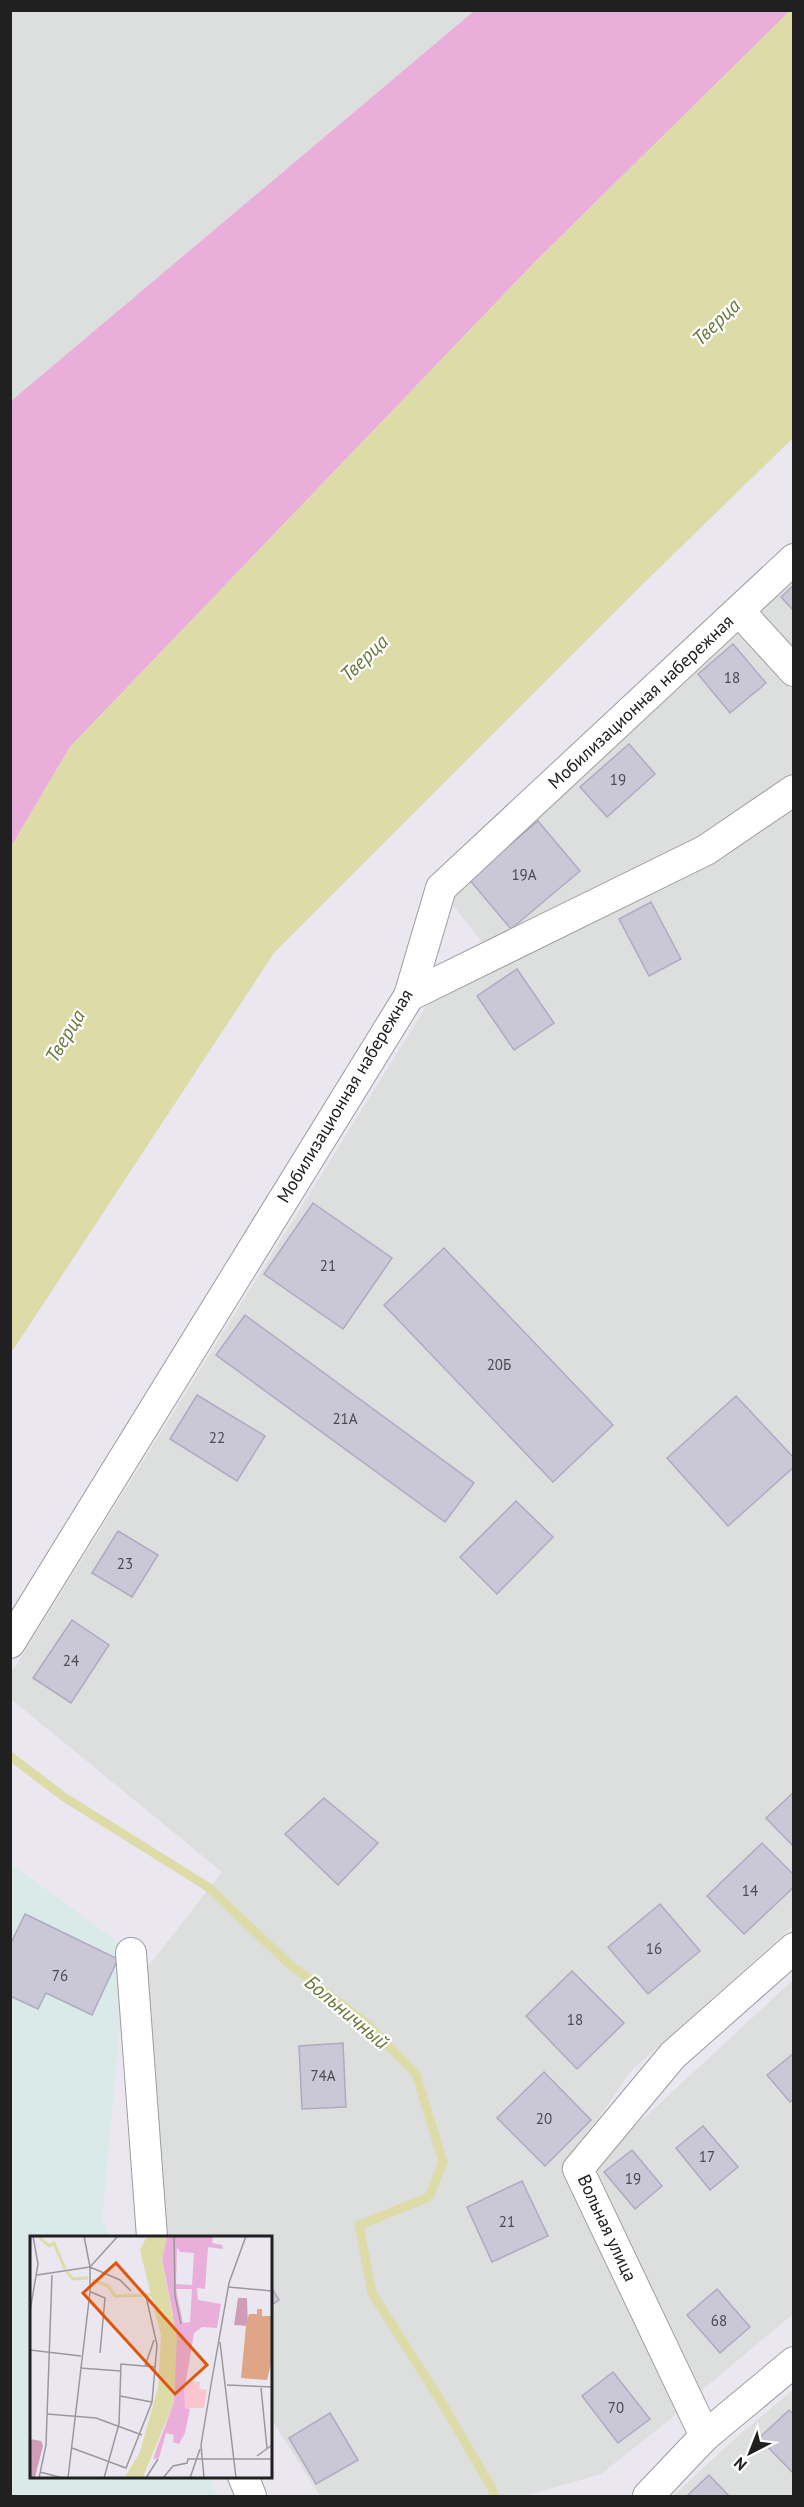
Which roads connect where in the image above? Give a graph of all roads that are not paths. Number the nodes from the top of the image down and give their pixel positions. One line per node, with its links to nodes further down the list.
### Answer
1 (794, 559): 2 (street, Мобилизационная набережная)
2 (739, 612): 3 (street); 5 (street, Мобилизационная набережная)
3 (794, 672)
4 (794, 790): 5 (street)
5 (409, 996): 6 (street, Мобилизационная набережная)
6 (10, 1643)
7 (794, 1948): 11 (street, Вольная улица)
8 (131, 1953): 9 (street)
9 (152, 2236)
10 (794, 2362): 11 (street)
11 (705, 2436): 14 (street)
12 (244, 2477): 13 (street)
13 (251, 2496)
14 (648, 2496)

